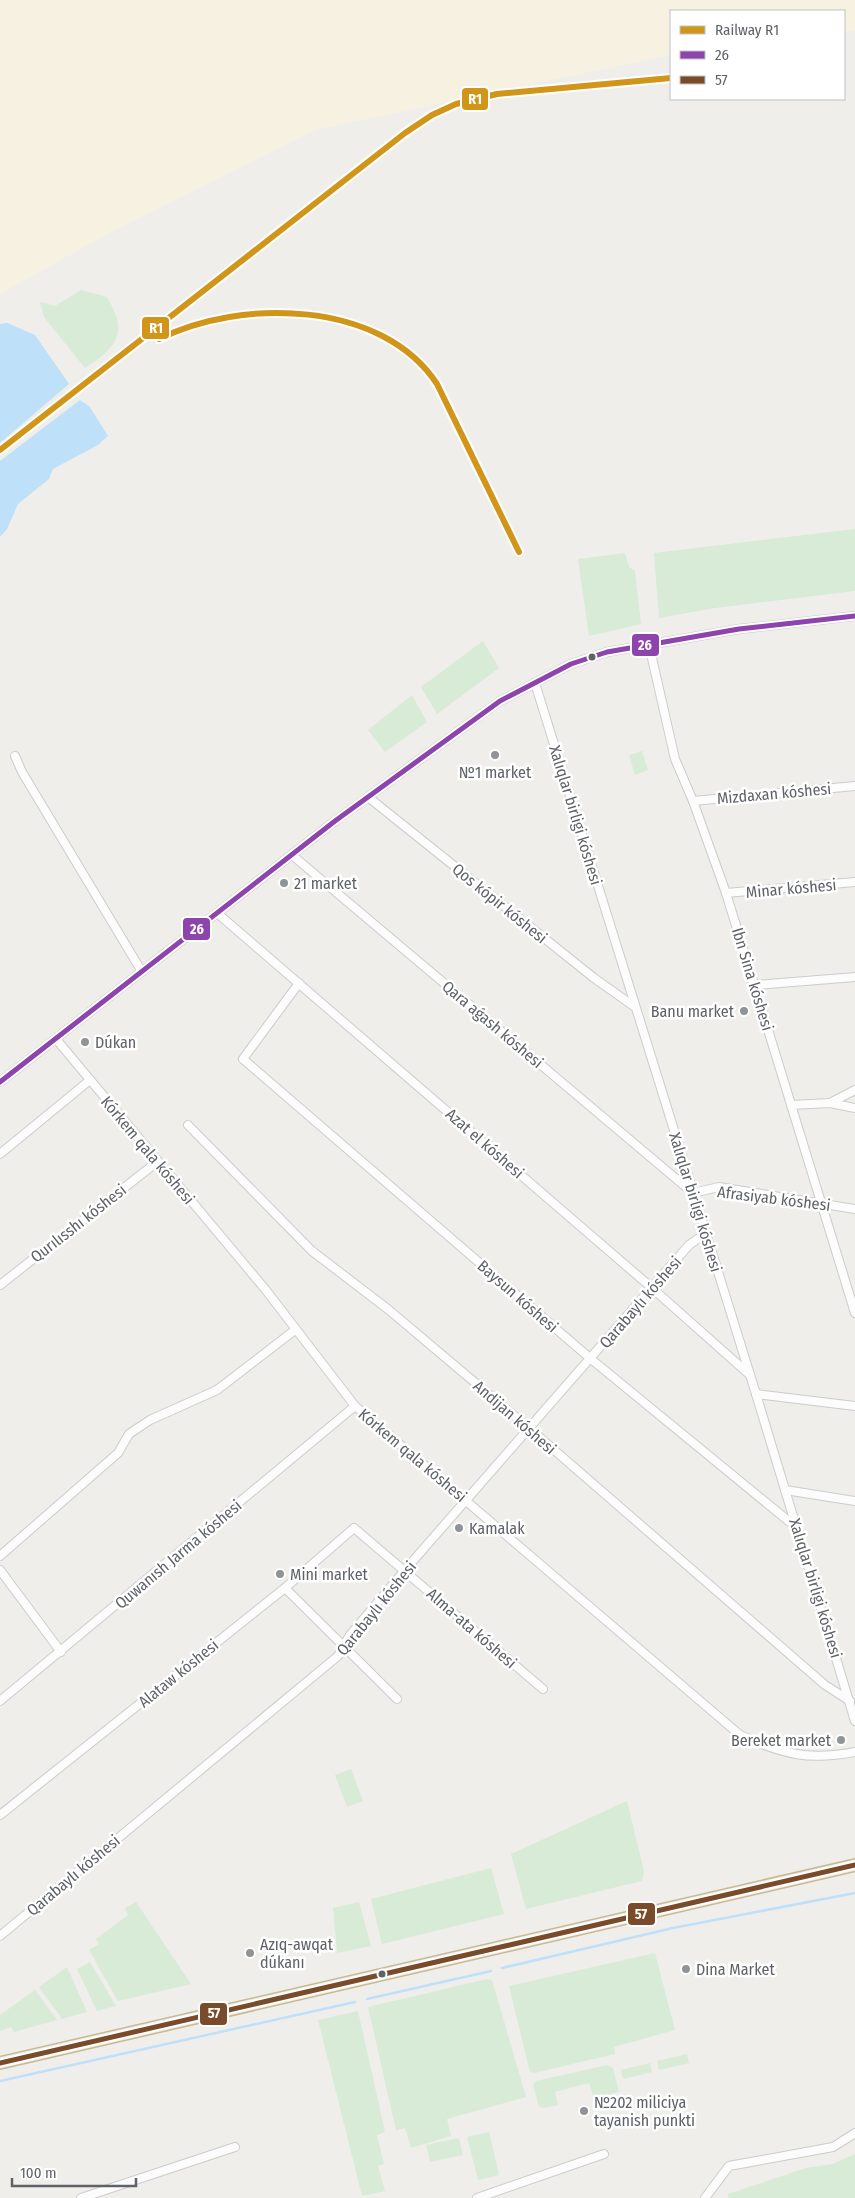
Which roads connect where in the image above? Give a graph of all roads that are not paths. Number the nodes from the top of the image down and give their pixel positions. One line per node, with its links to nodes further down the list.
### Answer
1 (855, 616): 2 (street)
2 (650, 646): 3 (street); 7 (street, Ibn Sina kóshesi)
3 (535, 683): 6 (street); 16 (street, Xalıqlar birligi kóshesi)
4 (14, 756): 12 (street)
5 (855, 786): 7 (street, Mizdaxan kóshesi)
6 (368, 797): 8 (street); 16 (street, Qos kópir kóshesi)
7 (693, 800): 10 (street, Ibn Sina kóshesi)
8 (292, 855): 11 (street); 27 (street, Qara aǵash kóshesi)
9 (855, 882): 10 (street, Minar kóshesi)
10 (726, 893): 15 (street, Ibn Sina kóshesi)
11 (217, 913): 12 (street); 14 (street, Azat el kóshesi)
12 (142, 972): 17 (street)
13 (855, 977): 15 (street)
14 (299, 983): 32 (street, Azat el kóshesi); 35 (street, Baysun kóshesi)
15 (754, 985): 22 (street, Ibn Sina kóshesi)
16 (635, 1007): 27 (street, Xalıqlar birligi kóshesi)
17 (56, 1039): 18 (street, Kórkem qala kóshesi); 19 (street)
18 (90, 1080): 25 (street); 26 (street, Kórkem qala kóshesi)
19 (0, 1082)
20 (855, 1090): 21 (street)
21 (830, 1103): 22 (street); 23 (street)
22 (792, 1105): 28 (street, Ibn Sina kóshesi)
23 (855, 1108)
24 (188, 1125): 40 (street, Andijan kóshesi)
25 (0, 1154)
26 (157, 1162): 31 (street, Qurılısshı kóshesi); 34 (street, Kórkem qala kóshesi)
27 (693, 1193): 28 (street, Afrasiyab kóshesi); 30 (street, Xalıqlar birligi kóshesi)
28 (821, 1203): 29 (street, Afrasiyab kóshesi); 33 (street, Ibn Sina kóshesi)
29 (855, 1209)
30 (706, 1233): 32 (street, Qarabaylı kóshesi); 36 (street, Xalıqlar birligi kóshesi)
31 (0, 1286)
32 (652, 1288): 35 (street, Qarabaylı kóshesi); 36 (street, Azat el kóshesi)
33 (854, 1308)
34 (295, 1330): 38 (street, Kórkem qala kóshesi); 46 (street)
35 (591, 1359): 40 (street, Qarabaylı kóshesi); 45 (street, Baysun kóshesi)
36 (750, 1376): 37 (street, Xalıqlar birligi kóshesi)
37 (756, 1394): 39 (street); 41 (street, Xalıqlar birligi kóshesi)
38 (355, 1406): 42 (street, Kórkem qala kóshesi); 51 (street, Quwanısh Jarma kóshesi)
39 (855, 1406)
40 (530, 1429): 42 (street, Qarabaylı kóshesi); 54 (street, Andijan kóshesi)
41 (785, 1490): 43 (street); 45 (street, Xalıqlar birligi kóshesi)
42 (466, 1500): 48 (street, Qarabaylı kóshesi); 57 (street, Kórkem qala kóshesi)
43 (855, 1501)
44 (354, 1528): 48 (street, Alma-ata kóshesi); 49 (street, Alataw kóshesi)
45 (797, 1528): 54 (street, Xalıqlar birligi kóshesi)
46 (0, 1556)
47 (0, 1570): 51 (street)
48 (405, 1570): 50 (street, Qarabaylı kóshesi); 52 (street, Alma-ata kóshesi)
49 (285, 1588): 50 (street); 58 (street, Alataw kóshesi)
50 (346, 1646): 53 (street); 60 (street, Qarabaylı kóshesi)
51 (61, 1652): 55 (street, Quwanısh Jarma kóshesi)
52 (543, 1689)
53 (397, 1699)
54 (850, 1700): 56 (street, Xalıqlar birligi kóshesi)
55 (0, 1701)
56 (855, 1721)
57 (855, 1752)
58 (0, 1815)
59 (855, 1865): 61 (highway)
60 (0, 1936)
61 (0, 2063)
62 (855, 2134): 67 (street)
63 (235, 2147): 65 (street)
64 (604, 2154): 66 (street)
65 (81, 2198)
66 (477, 2198)
67 (705, 2198)

